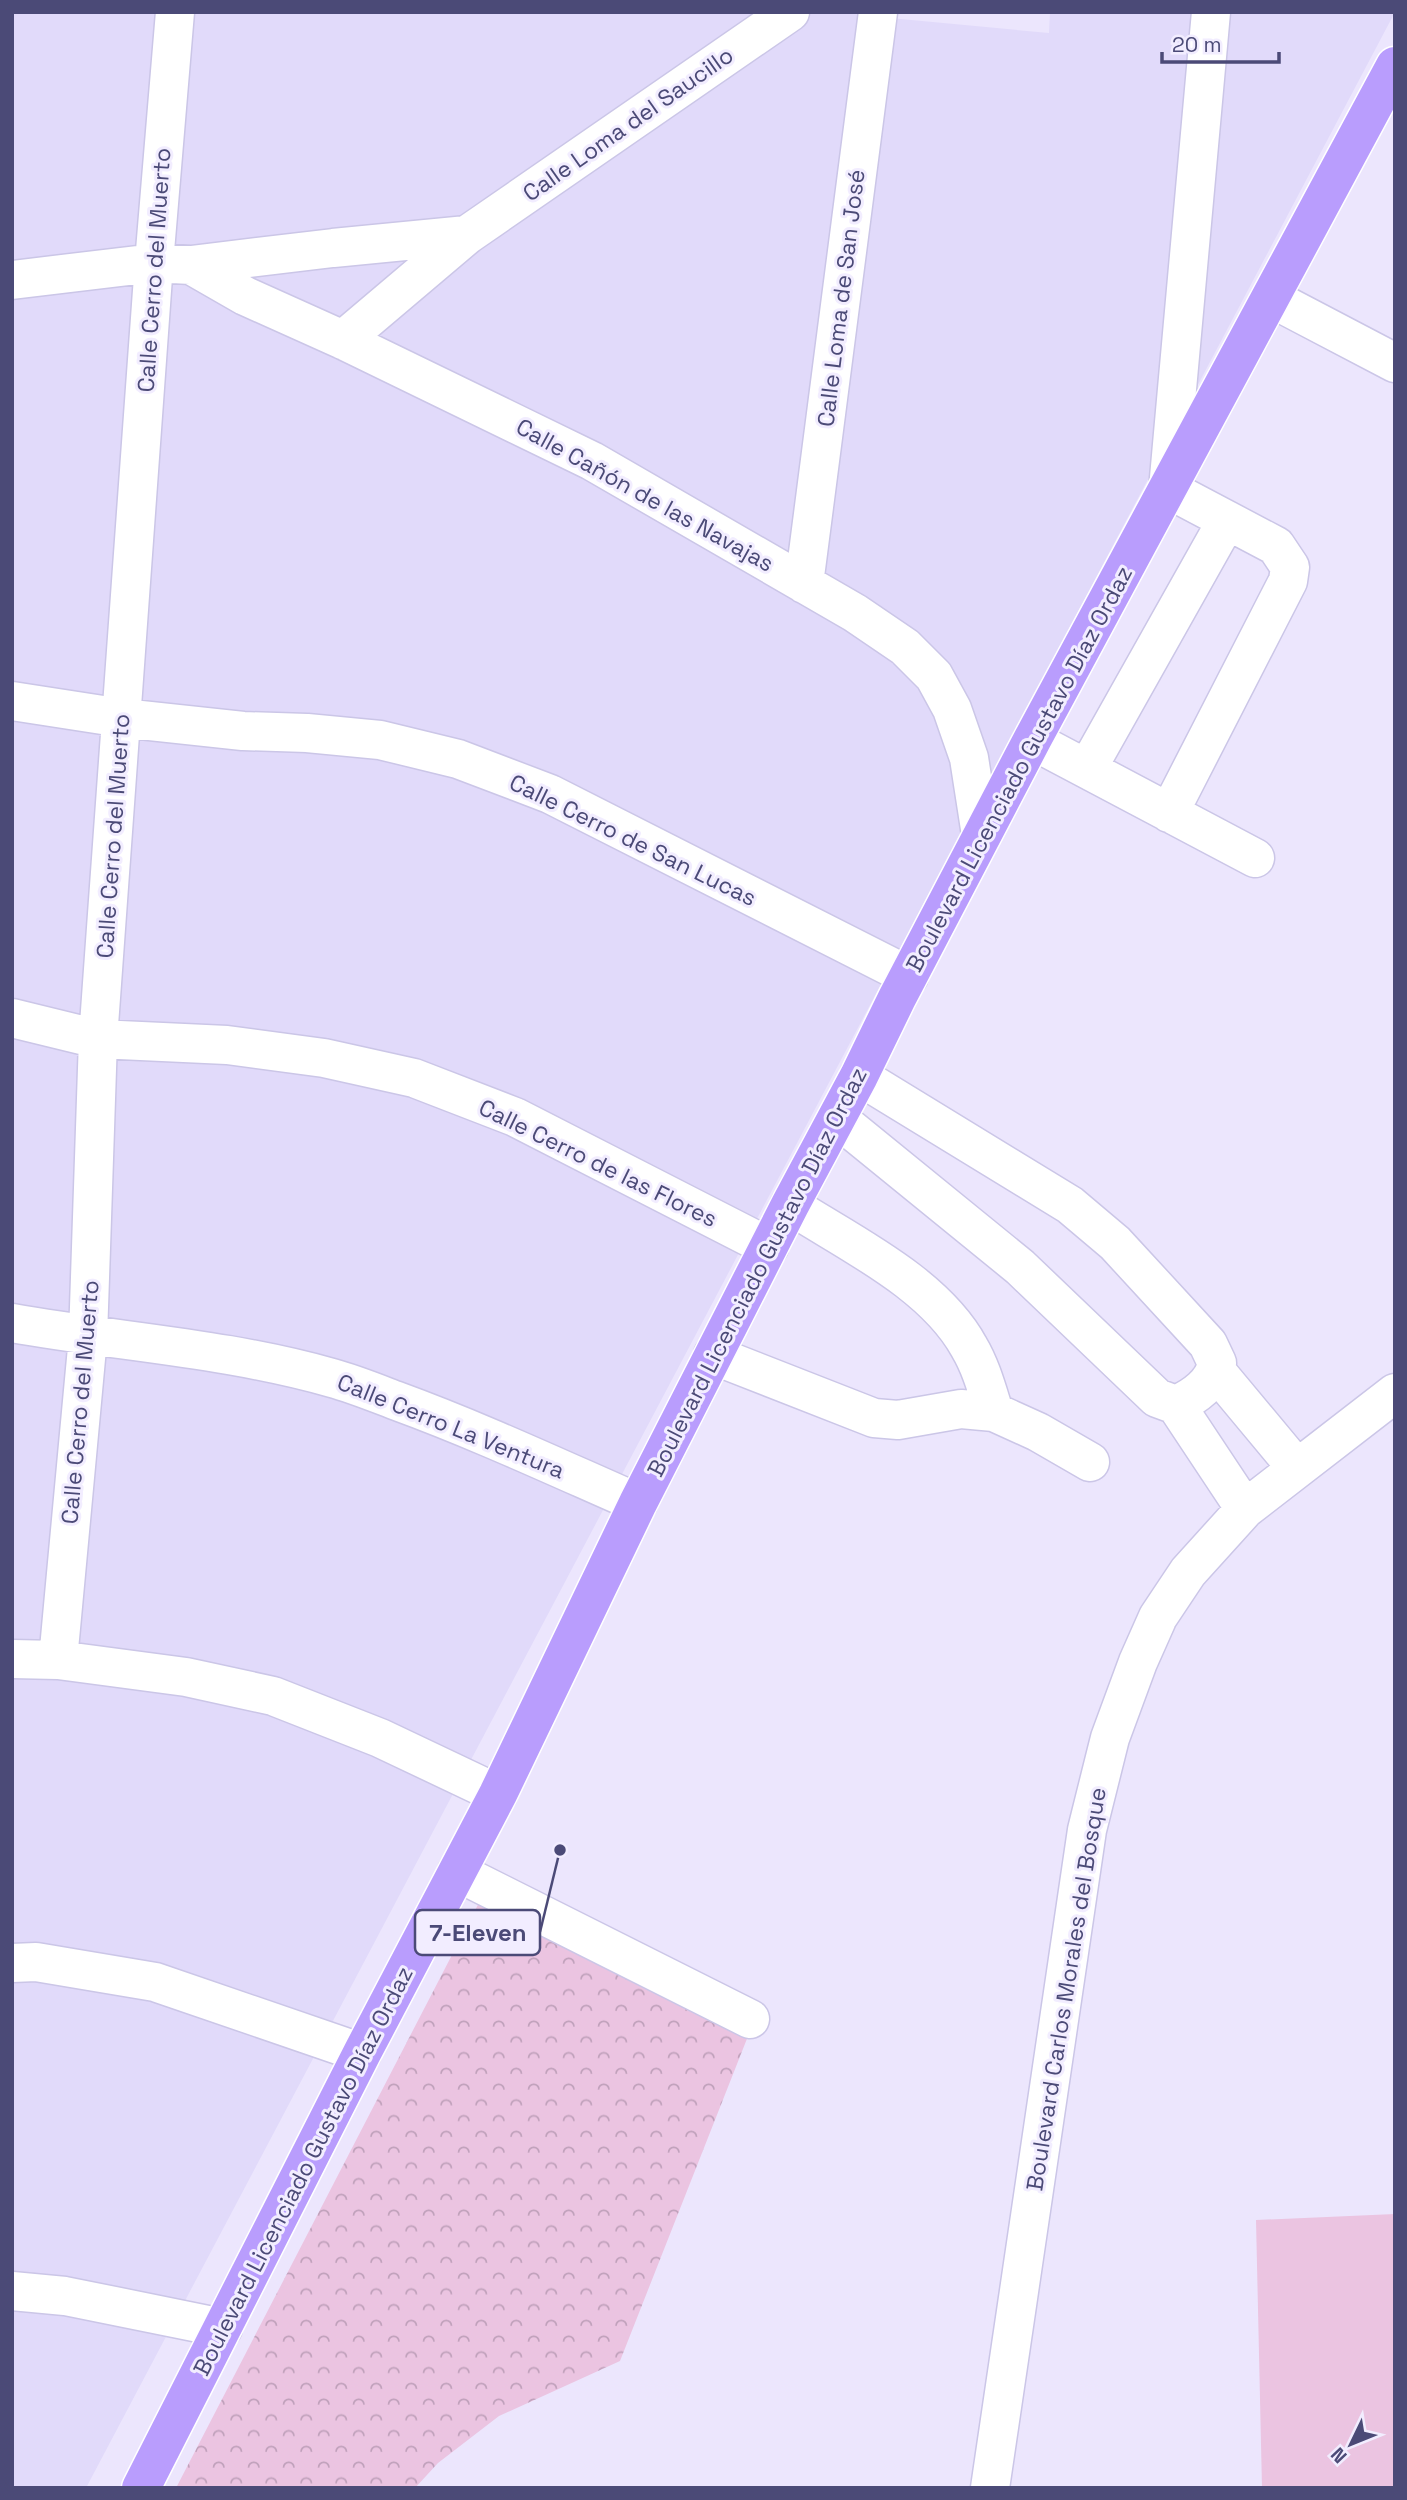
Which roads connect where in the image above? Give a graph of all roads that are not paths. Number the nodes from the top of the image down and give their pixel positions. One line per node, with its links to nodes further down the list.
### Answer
1 (175, 12): 7 (street, Calle Cerro del Muerto)
2 (790, 12): 6 (street, Calle Loma del Saucillo)
3 (878, 12): 14 (street, Calle Loma de San José)
4 (1211, 12): 12 (street)
5 (1395, 66): 9 (main road, Boulevard Licenciado Gustavo Díaz Ordaz)
6 (467, 235): 7 (street, Calle Loma del Saucillo); 10 (street, Calle Loma del Saucillo)
7 (172, 264): 8 (street, Calle Loma del Saucillo); 10 (street, Calle Cañón de las Navajas); 16 (street, Calle Cerro del Muerto)
8 (12, 279)
9 (1271, 298): 11 (street); 12 (main road, Boulevard Licenciado Gustavo Díaz Ordaz)
10 (343, 340): 14 (street, Calle Cañón de las Navajas)
11 (1395, 363)
12 (1168, 489): 13 (street); 17 (main road, Boulevard Licenciado Gustavo Díaz Ordaz)
13 (1227, 520): 18 (street); 19 (street)
14 (804, 584): 20 (street, Calle Cañón de las Navajas)
15 (12, 701): 16 (street, Calle Cerro de San Lucas)
16 (122, 718): 22 (street, Calle Cerro de San Lucas); 24 (street, Calle Cerro del Muerto)
17 (1032, 740): 18 (street); 20 (main road, Boulevard Licenciado Gustavo Díaz Ordaz)
18 (1087, 769): 19 (street)
19 (1169, 813): 21 (street)
20 (981, 835): 22 (main road, Boulevard Licenciado Gustavo Díaz Ordaz)
21 (1255, 858)
22 (909, 976): 25 (main road, Boulevard Licenciado Gustavo Díaz Ordaz)
23 (12, 1018): 24 (street, Calle Cerro de las Flores)
24 (98, 1039): 28 (street, Calle Cerro de las Flores); 30 (street, Calle Cerro del Muerto)
25 (859, 1076): 26 (main road, Boulevard Licenciado Gustavo Díaz Ordaz); 32 (street)
26 (837, 1118): 27 (main road, Boulevard Licenciado Gustavo Díaz Ordaz); 34 (street)
27 (790, 1205): 28 (main road, Boulevard Licenciado Gustavo Díaz Ordaz); 35 (street)
28 (769, 1247): 31 (main road, Boulevard Licenciado Gustavo Díaz Ordaz)
29 (12, 1323): 30 (street, Calle Cerro La Ventura)
30 (88, 1337): 38 (street, Calle Cerro La Ventura); 41 (street, Calle Cerro del Muerto)
31 (713, 1355): 35 (street); 38 (main road, Boulevard Licenciado Gustavo Díaz Ordaz)
32 (1216, 1371): 34 (street); 37 (street)
33 (1395, 1393): 37 (street, Boulevard Carlos Morales del Bosque)
34 (1176, 1405): 39 (street)
35 (994, 1412): 36 (street)
36 (1090, 1462)
37 (1296, 1468): 39 (street, Boulevard Carlos Morales del Bosque)
38 (638, 1503): 42 (main road, Boulevard Licenciado Gustavo Díaz Ordaz)
39 (1245, 1508): 50 (street, Boulevard Carlos Morales del Bosque)
40 (12, 1659): 41 (street)
41 (58, 1660): 42 (street)
42 (498, 1794): 43 (main road, Boulevard Licenciado Gustavo Díaz Ordaz)
43 (457, 1872): 45 (street); 46 (main road, Boulevard Licenciado Gustavo Díaz Ordaz)
44 (12, 1963): 46 (street)
45 (750, 2019)
46 (362, 2053): 48 (main road, Boulevard Licenciado Gustavo Díaz Ordaz)
47 (12, 2291): 48 (street)
48 (223, 2328): 49 (main road, Boulevard Licenciado Gustavo Díaz Ordaz)
49 (141, 2488)
50 (990, 2488)

